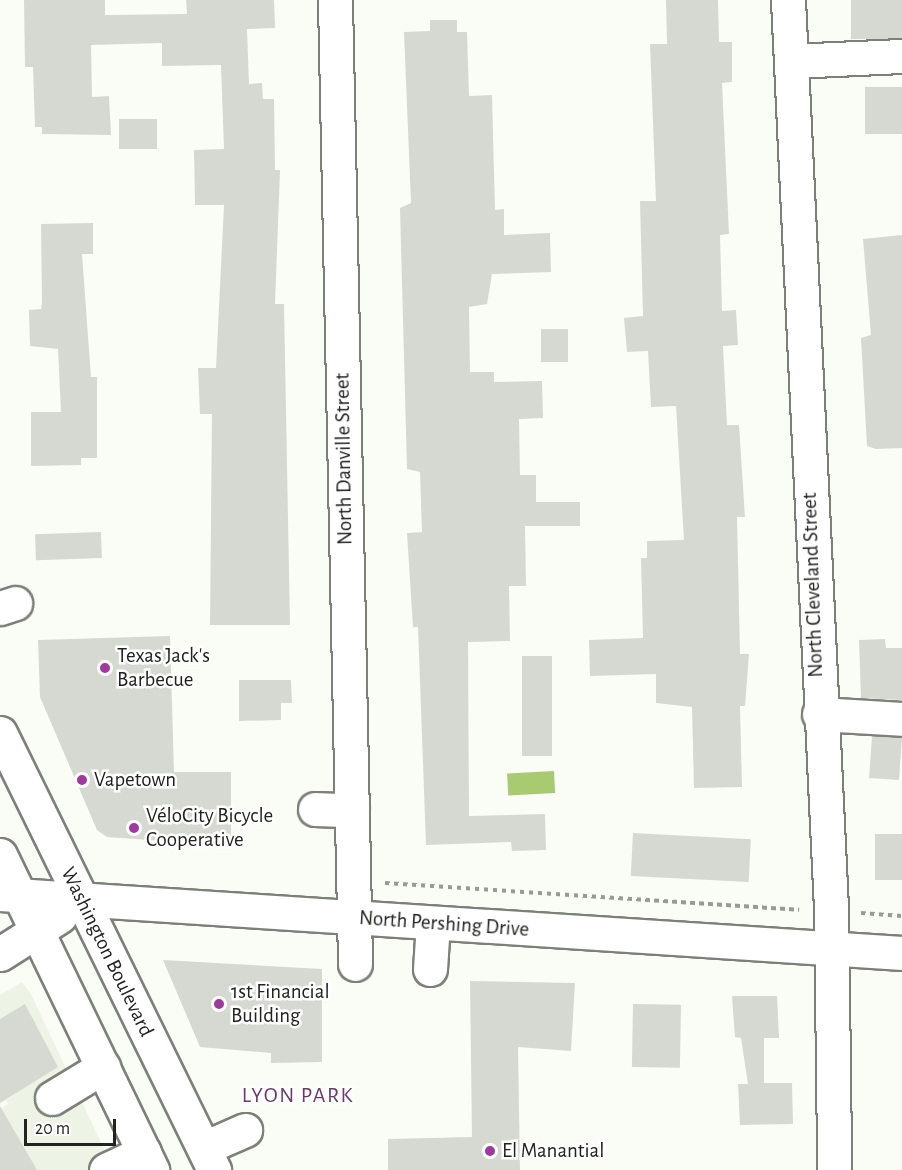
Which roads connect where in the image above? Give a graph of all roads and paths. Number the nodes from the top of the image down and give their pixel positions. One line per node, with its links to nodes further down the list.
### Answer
1 (335, 0): 9 (street, North Danville Street)
2 (788, 0): 4 (street, North Cleveland Street)
3 (902, 56): 4 (street)
4 (791, 61): 5 (street, North Cleveland Street)
5 (819, 714): 6 (street); 16 (street, North Cleveland Street)
6 (902, 719)
7 (0, 733): 12 (street, Washington Boulevard)
8 (315, 809): 9 (street)
9 (351, 810): 13 (street, North Danville Street)
10 (0, 855): 11 (street)
11 (10, 895): 12 (street, North Pershing Drive); 15 (street)
12 (82, 903): 13 (street, North Pershing Drive); 15 (street); 24 (street, Washington Boulevard)
13 (356, 918): 14 (street, North Pershing Drive); 19 (street, North Danville Street)
14 (433, 923): 16 (street, North Pershing Drive); 20 (street)
15 (37, 929): 18 (street); 21 (street)
16 (831, 948): 17 (street, North Pershing Drive); 27 (street, North Cleveland Street)
17 (902, 953)
18 (0, 954)
19 (355, 964)
20 (430, 969)
21 (103, 1068): 22 (street); 25 (street)
22 (52, 1098)
23 (245, 1130): 24 (street)
24 (209, 1159)
25 (148, 1161): 26 (street)
26 (106, 1170)
27 (834, 1170)

